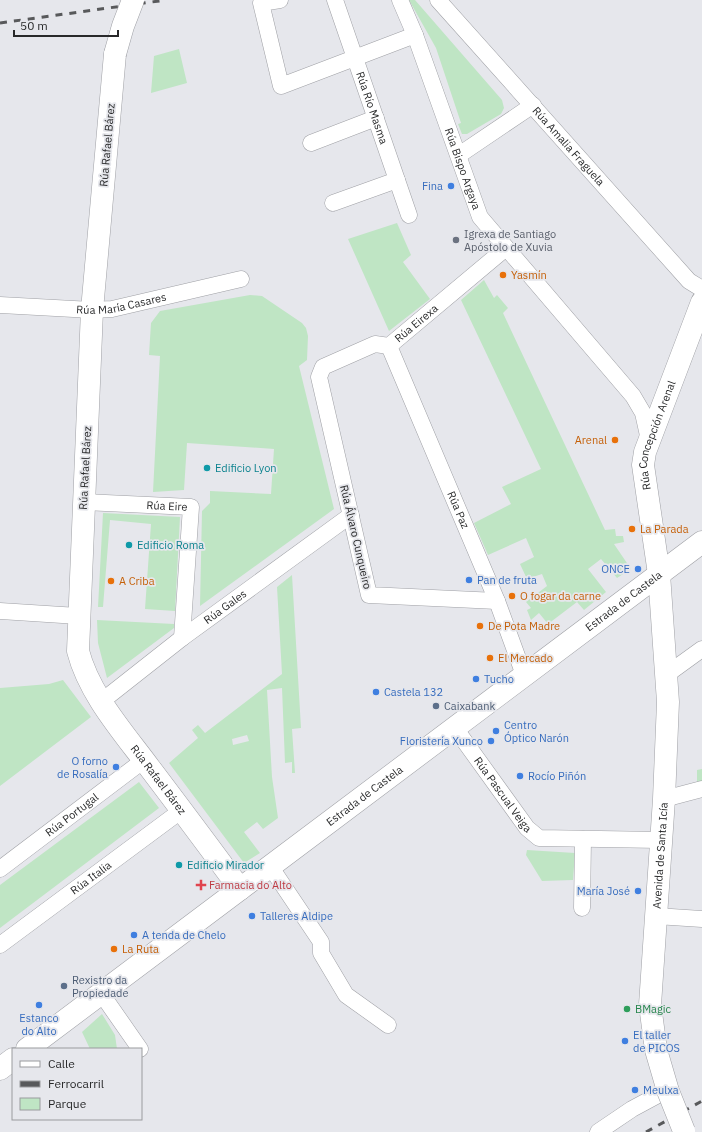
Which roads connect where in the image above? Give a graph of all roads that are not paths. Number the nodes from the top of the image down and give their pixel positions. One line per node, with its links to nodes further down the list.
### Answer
1 (133, 0): 20 (street, Rúa Rafael Bárez, bridge)
2 (280, 0): 7 (street)
3 (335, 0): 7 (street, Rúa Río Masma)
4 (400, 0): 6 (street, Rúa Bispo Argaya)
5 (438, 0): 8 (street, Rúa Amalia Fraguela)
6 (415, 35): 7 (street); 11 (street, Rúa Bispo Argaya)
7 (355, 58): 9 (street, Rúa Río Masma)
8 (533, 105): 11 (street); 17 (street, Rúa Amalia Fraguela)
9 (376, 118): 10 (street); 12 (street, Rúa Río Masma)
10 (310, 143)
11 (459, 155): 15 (street, Rúa Bispo Argaya)
12 (397, 180): 13 (street); 14 (street, Rúa Río Masma)
13 (333, 203)
14 (409, 215)
15 (506, 248): 21 (street, Rúa Eirexa); 24 (street, Rúa Bispo Argaya)
16 (241, 279): 20 (street, Rúa María Casares)
17 (702, 289)
18 (702, 302): 23 (street, Rúa Concepción Arenal)
19 (0, 305): 20 (street, Rúa María Casares)
20 (92, 310): 26 (street, Rúa Rafael Bárez)
21 (389, 346): 22 (street, Rúa Eirexa); 30 (street, Rúa Paz)
22 (318, 377): 27 (street, Rúa Álvaro Cunqueiro)
23 (663, 405): 24 (street); 25 (street, Rúa Concepción Arenal)
24 (640, 406): 25 (street, Rúa Bispo Argaya)
25 (649, 440): 29 (street, Rúa Concepción Arenal)
26 (84, 502): 32 (street, Rúa Rafael Bárez); 33 (street, Rúa Eire)
27 (351, 515): 30 (street, Rúa Álvaro Cunqueiro); 33 (street, Rúa Gales)
28 (702, 542): 29 (street, Estrada de Castela)
29 (659, 574): 35 (street, Avenida de Santa Icía); 36 (street, Estrada de Castela)
30 (498, 600): 36 (street, Rúa Paz)
31 (0, 611): 32 (street)
32 (78, 616): 37 (street, Rúa Rafael Bárez)
33 (182, 638): 37 (street, Rúa Gales)
34 (702, 649): 35 (street)
35 (666, 675): 41 (street, Avenida de Santa Icía)
36 (524, 676): 38 (street, Estrada de Castela)
37 (102, 701): 39 (street, Rúa Rafael Bárez)
38 (455, 728): 43 (street, Rúa Pascual Veiga); 45 (street, Estrada de Castela)
39 (144, 760): 42 (street, Rúa Rafael Bárez); 46 (street, Rúa Portugal)
40 (702, 789): 41 (street)
41 (664, 799): 44 (street, Avenida de Santa Icía)
42 (182, 810): 47 (street, Rúa Rafael Bárez); 51 (street, Rúa Italia)
43 (583, 839): 44 (street, Rúa Pascual Veiga); 48 (street)
44 (660, 840): 49 (street, Avenida de Santa Icía)
45 (270, 866): 47 (street, Estrada de Castela); 53 (street)
46 (0, 868)
47 (240, 889): 52 (street, Estrada de Castela)
48 (582, 908)
49 (656, 916): 50 (street); 56 (street, Avenida de Santa Icía)
50 (702, 919)
51 (0, 945)
52 (101, 993): 54 (street, Estrada de Castela); 55 (street)
53 (388, 1024)
54 (28, 1048)
55 (139, 1048)
56 (667, 1089): 57 (street, Avenida de Santa Icía, bridge); 58 (street)
57 (684, 1131)
58 (598, 1132)

